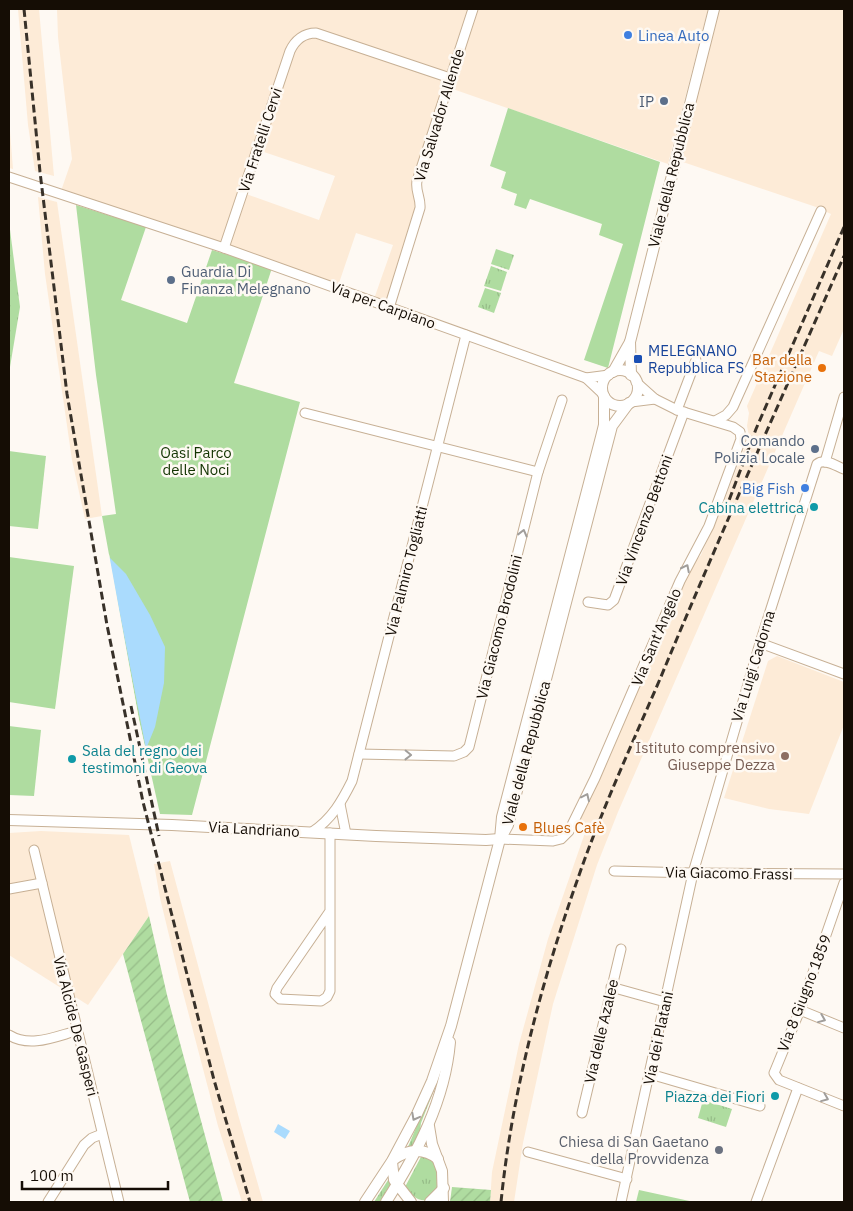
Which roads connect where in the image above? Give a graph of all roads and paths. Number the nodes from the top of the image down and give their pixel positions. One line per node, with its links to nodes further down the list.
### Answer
1 (473, 9): 3 (street, Via Salvador Allende)
2 (714, 9): 9 (street, Viale della Repubblica)
3 (450, 78): 6 (street, Via Fratelli Cervi); 7 (street, Via Salvador Allende)
4 (9, 177): 6 (street, Via per Carpiano)
5 (821, 211): 21 (street)
6 (224, 248): 7 (street, Via per Carpiano)
7 (389, 308): 8 (street, Via per Carpiano)
8 (466, 335): 12 (street, Via per Carpiano); 22 (street, Via Palmiro Togliatti)
9 (630, 342): 11 (street, Viale della Repubblica); 13 (street, Viale della Repubblica)
10 (696, 360): 19 (street)
11 (611, 373): 12 (street, Via per Carpiano); 13 (street); 14 (street, Viale della Repubblica)
12 (586, 378): 14 (street, Via per Carpiano)
13 (634, 378): 16 (street); 18 (street, Viale della Repubblica)
14 (603, 395): 18 (street); 35 (street, Viale della Repubblica)
15 (844, 398): 23 (street, Via Luigi Cadorna)
16 (655, 399): 18 (street); 19 (street)
17 (562, 400): 25 (street, Via Giacomo Brodolini)
18 (630, 403): 35 (street, Viale della Repubblica)
19 (681, 411): 21 (street); 26 (street, Via Vincenzo Bettoni)
20 (305, 413): 22 (street)
21 (718, 422): 35 (street, Via Sant'Angelo, one-way to 21)
22 (438, 446): 25 (street); 29 (street, Via Palmiro Togliatti)
23 (822, 462): 24 (street); 27 (street, Via Luigi Cadorna)
24 (843, 466)
25 (538, 472): 29 (street, Via Giacomo Brodolini, one-way to 25)
26 (588, 602)
27 (760, 643): 28 (street); 38 (street, Via Luigi Cadorna)
28 (844, 674)
29 (359, 754): 30 (street, Via Palmiro Togliatti)
30 (340, 804): 32 (street, Via Palmiro Togliatti); 34 (street)
31 (9, 820): 32 (street, Via Landriano)
32 (312, 832): 33 (street, Via Landriano)
33 (330, 833): 34 (street, Via Landriano); 43 (street)
34 (346, 834): 35 (street, Via Landriano)
35 (500, 839): 48 (street)
36 (34, 850): 40 (street, Via Alcide De Gasperi)
37 (614, 871): 38 (street, Via Giacomo Frassi)
38 (693, 873): 39 (street, Via Giacomo Frassi); 46 (street, Via dei Platani)
39 (844, 874)
40 (42, 883): 42 (street); 50 (street, Via Alcide De Gasperi)
41 (844, 883): 47 (street, Via 8 Giugno 1859)
42 (9, 889)
43 (330, 911): 43 (street)
44 (620, 948): 45 (street, Via delle Azalee)
45 (611, 987): 46 (street); 56 (street, Via delle Azalee)
46 (665, 1002): 52 (street, Via dei Platani)
47 (800, 1010): 49 (street, one-way to 49); 53 (street, Via 8 Giugno 1859)
48 (451, 1026): 57 (street); 62 (street, one-way to 62)
49 (844, 1028)
50 (76, 1031): 51 (street); 58 (street, Via Alcide De Gasperi)
51 (9, 1035)
52 (650, 1074): 54 (street); 63 (street, Via dei Platani)
53 (798, 1088): 55 (street, one-way to 55); 74 (street)
54 (760, 1106)
55 (844, 1106)
56 (582, 1113)
57 (429, 1123): 59 (street); 61 (street)
58 (102, 1134): 66 (street); 67 (street, Via Alcide De Gasperi)
59 (417, 1150): 61 (street); 62 (street); 64 (street)
60 (528, 1152): 63 (street)
61 (438, 1159): 65 (street)
62 (392, 1161): 64 (street); 68 (street)
63 (626, 1179): 73 (street, Via dei Platani)
64 (397, 1186): 69 (street); 70 (street)
65 (444, 1188): 71 (street); 72 (street)
66 (48, 1202)
67 (119, 1202)
68 (365, 1202)
69 (386, 1202)
70 (411, 1202)
71 (430, 1202)
72 (443, 1202)
73 (621, 1202)
74 (756, 1202)

